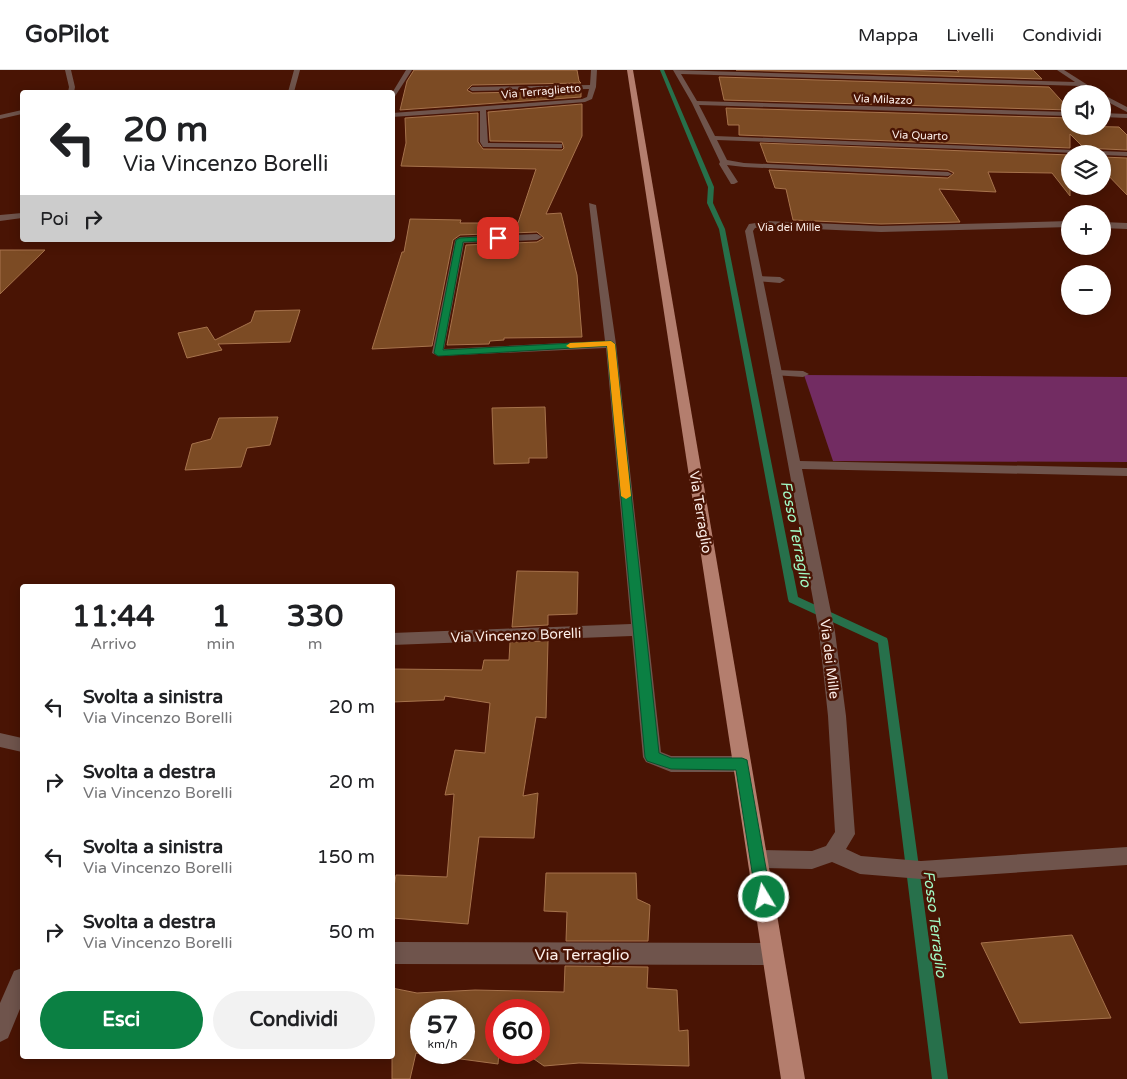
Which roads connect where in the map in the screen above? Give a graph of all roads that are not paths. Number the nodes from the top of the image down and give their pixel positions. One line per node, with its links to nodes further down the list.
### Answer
1 (68, 70): 11 (street)
2 (298, 70): 12 (street)
3 (408, 70): 13 (street)
4 (594, 70): 9 (street, Via Terraglietto)
5 (630, 70): 48 (main road, Via Terraglio)
6 (1060, 70): 8 (street)
7 (676, 71): 8 (street); 15 (street)
8 (1081, 84)
9 (593, 87): 10 (street, Via Terraglietto); 16 (street, Via Terraglietto)
10 (472, 89)
11 (71, 90)
12 (292, 90)
13 (395, 94)
14 (1111, 101): 17 (street)
15 (696, 103): 19 (street, Via Milazzo); 24 (street)
16 (483, 107): 20 (street, Via Terraglietto); 25 (street, Via Terraglietto)
17 (1127, 110)
18 (20, 112): 23 (street)
19 (1061, 114)
20 (395, 115)
21 (1111, 115): 22 (street)
22 (1127, 116)
23 (0, 117)
24 (713, 138): 26 (street, Via Quarto); 27 (street)
25 (559, 146)
26 (1127, 154)
27 (724, 162): 28 (street); 29 (street)
28 (948, 174)
29 (734, 182)
30 (592, 205): 39 (street)
31 (20, 216): 32 (street)
32 (0, 218)
33 (1061, 224): 37 (street, Via dei Mille)
34 (1111, 225): 35 (street)
35 (1127, 226)
36 (537, 237): 39 (street)
37 (759, 279): 38 (street); 40 (street, Via dei Mille)
38 (780, 280)
39 (611, 344): 44 (street)
40 (777, 373): 41 (street); 42 (street, Via dei Mille)
41 (803, 374)
42 (794, 465): 43 (street); 49 (street, Via dei Mille)
43 (1127, 472)
44 (639, 630): 45 (street, Via Vincenzo Borelli); 48 (street)
45 (395, 639)
46 (0, 740): 47 (street)
47 (20, 745)
48 (742, 764): 51 (main road, Via Terraglio)
49 (833, 853): 50 (street); 51 (street)
50 (1127, 856)
51 (758, 859): 53 (main road, Via Terraglio)
52 (395, 953): 53 (street, Via Terraglio)
53 (772, 954): 56 (main road, Via Terraglio)
54 (20, 984): 55 (street)
55 (0, 1030)
56 (793, 1079)

